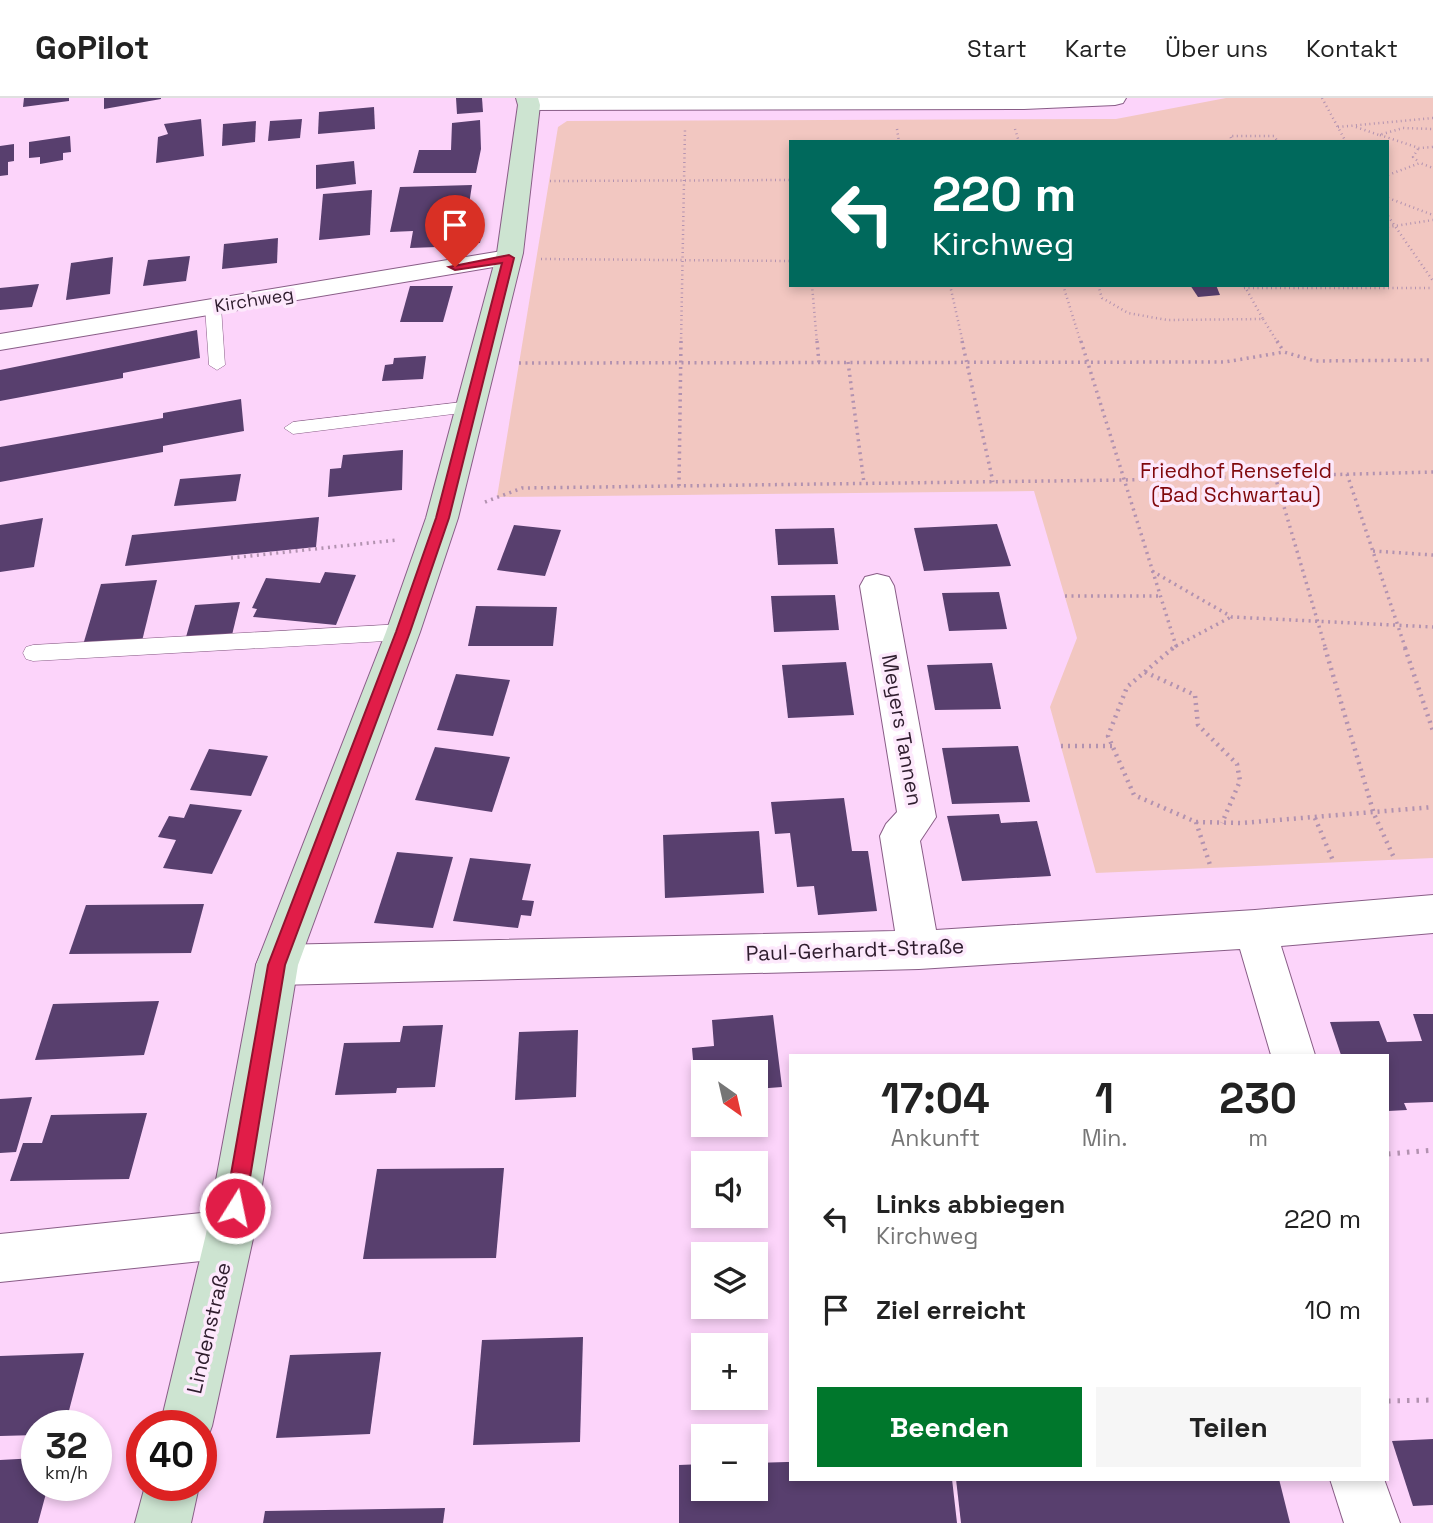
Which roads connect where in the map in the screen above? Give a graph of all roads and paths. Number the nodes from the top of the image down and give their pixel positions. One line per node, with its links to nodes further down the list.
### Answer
1 (1115, 98): 3 (street)
2 (1322, 98): 9 (path)
3 (1022, 100): 4 (street)
4 (643, 101): 5 (street)
5 (528, 102): 28 (street, Lindenstraße)
6 (1433, 118): 8 (path)
7 (685, 125): 20 (path)
8 (1353, 125): 9 (path); 11 (path)
9 (1338, 127): 14 (path)
10 (1433, 129): 11 (path)
11 (1379, 135): 16 (path)
12 (1232, 140): 13 (path)
13 (1277, 140)
14 (1345, 140)
15 (1433, 147): 16 (path)
16 (1419, 148): 17 (path)
17 (1420, 163): 18 (path); 19 (path)
18 (1433, 168)
19 (1389, 175)
20 (684, 180): 21 (path); 22 (path); 29 (path)
21 (789, 180)
22 (549, 181)
23 (1389, 198): 25 (path)
24 (1389, 218): 26 (path)
25 (1433, 220): 26 (path)
26 (1393, 226): 27 (path); 31 (path)
27 (1389, 227)
28 (509, 258): 29 (path); 39 (street, Kirchweg); 51 (street, Lindenstraße)
29 (683, 260): 30 (path); 48 (path)
30 (789, 261)
31 (1431, 274): 32 (path)
32 (1433, 281)
33 (812, 287): 49 (path)
34 (950, 287): 45 (path)
35 (1064, 287): 46 (path)
36 (1099, 287): 40 (path)
37 (1243, 287): 38 (path); 40 (path)
38 (1433, 289)
39 (213, 307): 41 (street, Kirchweg); 50 (lane)
40 (1264, 319): 42 (path)
41 (0, 342)
42 (1283, 352): 43 (path); 46 (path)
43 (1433, 360)
44 (848, 362): 45 (path); 49 (path); 58 (path)
45 (967, 362): 46 (path); 57 (path)
46 (1087, 362): 56 (path)
47 (519, 363): 48 (path)
48 (681, 363): 49 (path); 59 (path)
49 (819, 363)
50 (217, 365)
51 (471, 407): 52 (lane); 60 (street, Lindenstraße)
52 (293, 428)
53 (1433, 472): 54 (path)
54 (1347, 474): 55 (path); 61 (path)
55 (1275, 476): 56 (path); 69 (path)
56 (1123, 480): 57 (path); 64 (path)
57 (993, 482): 58 (path)
58 (864, 483): 59 (path)
59 (679, 486): 60 (path)
60 (440, 527): 63 (path); 72 (street, Lindenstraße)
61 (1373, 551): 62 (path); 70 (path)
62 (1433, 555)
63 (231, 558)
64 (1152, 571): 67 (path); 68 (path)
65 (877, 586): 89 (street, Meyers Tannen)
66 (1065, 596): 67 (path)
67 (1160, 596): 73 (path)
68 (1232, 617): 69 (path); 73 (path)
69 (1319, 621): 70 (path); 80 (path)
70 (1397, 625): 71 (path); 76 (path)
71 (1433, 627)
72 (403, 632): 74 (lane); 90 (street, Lindenstraße)
73 (1176, 646): 75 (path)
74 (33, 653)
75 (1145, 672): 78 (path); 83 (path)
76 (1433, 731)
77 (1061, 746): 78 (path)
78 (1111, 746): 82 (path)
79 (1433, 807): 80 (path)
80 (1374, 814): 81 (path); 84 (path)
81 (1315, 818): 83 (path); 85 (path)
82 (1196, 822): 83 (path); 86 (path)
83 (1222, 823)
84 (1395, 860)
85 (1334, 863)
86 (1211, 868)
87 (1433, 914): 88 (street, Paul-Gerhardt-Straße)
88 (1255, 929): 89 (street, Paul-Gerhardt-Straße); 91 (street)
89 (919, 950): 90 (street, Paul-Gerhardt-Straße)
90 (277, 965): 94 (street, Lindenstraße)
91 (1293, 1054)
92 (1433, 1150): 93 (path)
93 (1389, 1154)
94 (230, 1234): 95 (street); 98 (street, Lindenstraße)
95 (0, 1258)
96 (1433, 1400): 97 (path)
97 (1389, 1401)
98 (190, 1410)
99 (1358, 1481): 102 (street)
100 (168, 1501): 101 (street)
101 (163, 1523)
102 (1372, 1523)

